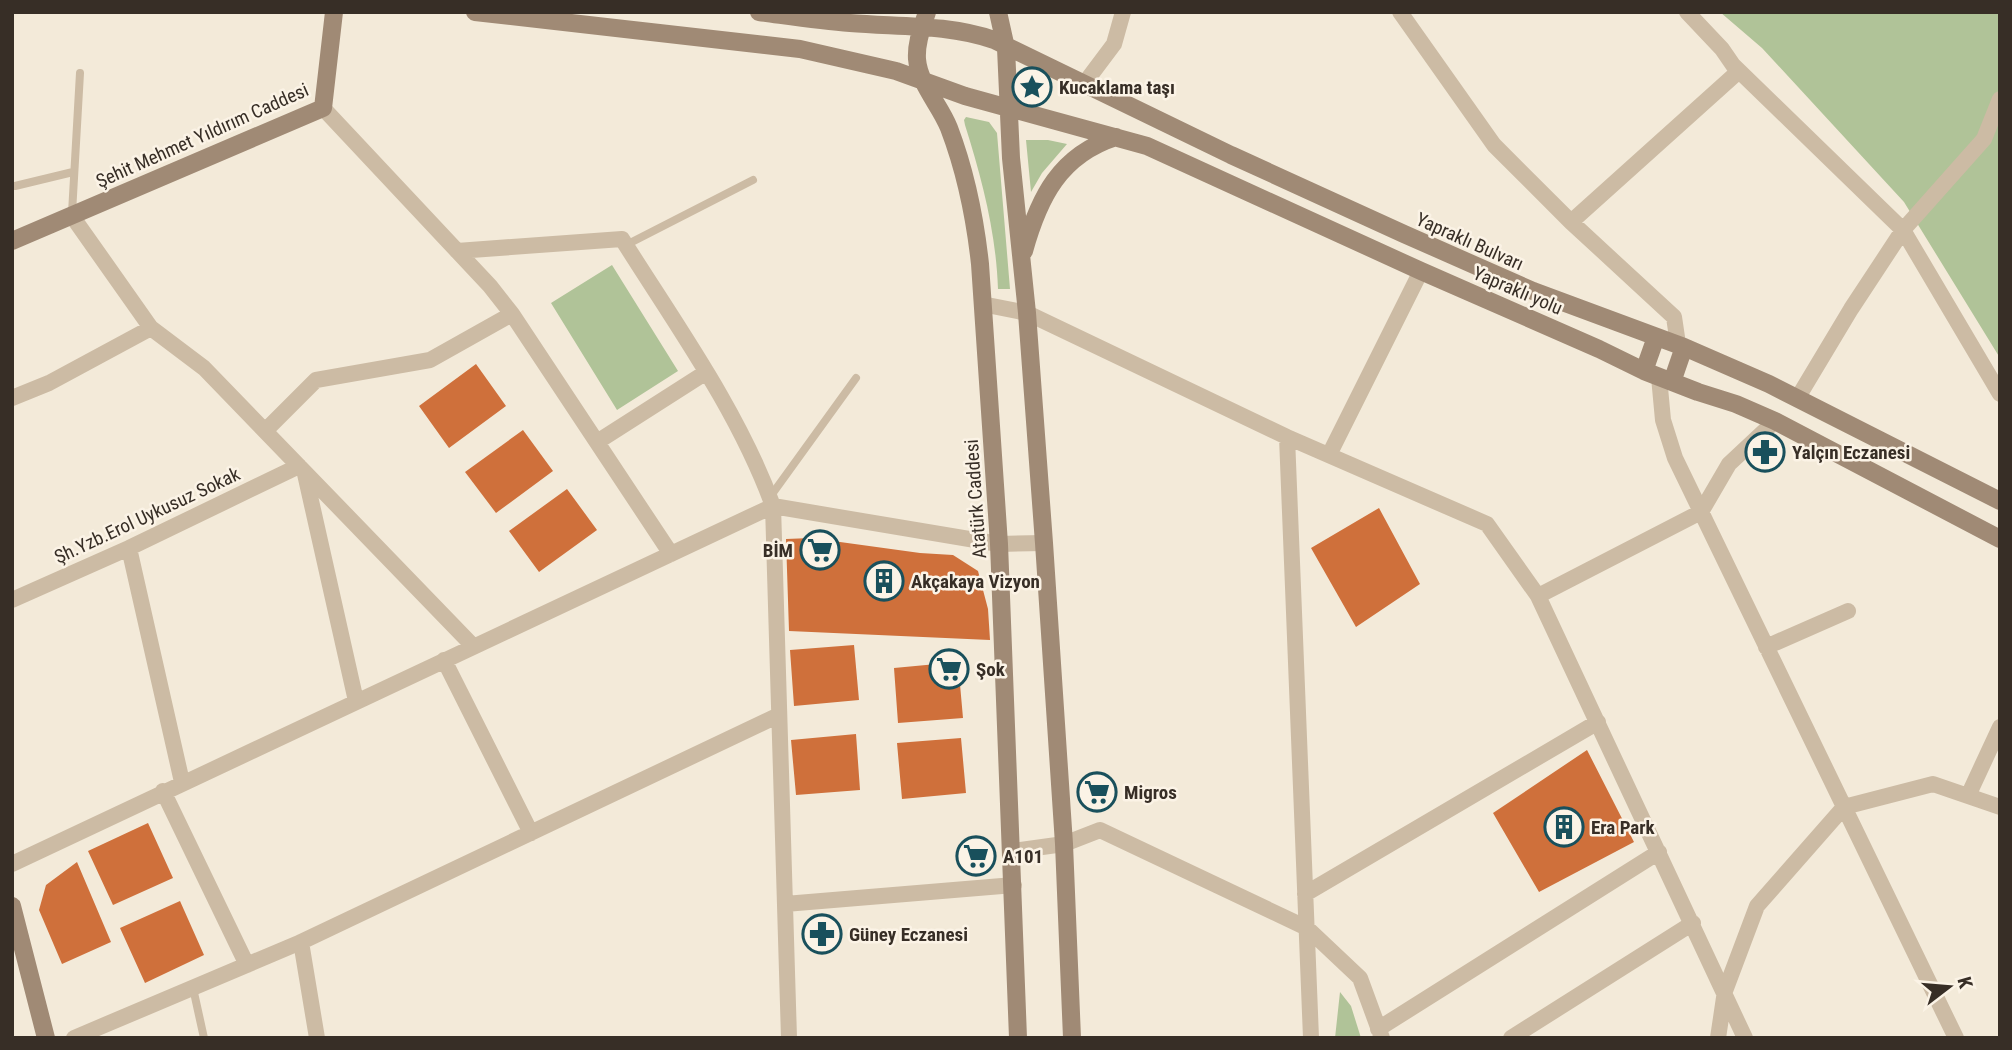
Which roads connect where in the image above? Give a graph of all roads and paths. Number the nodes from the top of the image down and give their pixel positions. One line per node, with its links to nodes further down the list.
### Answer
1 (334, 12): 15 (main road, Şehit Mehmet Yıldırım Caddesi)
2 (475, 12): 12 (main road)
3 (761, 12): 8 (main road, Yapraklı Bulvarı)
4 (998, 12): 9 (main road)
5 (1123, 12): 13 (street)
6 (1400, 12): 23 (street)
7 (1687, 12): 10 (street)
8 (925, 20): 9 (main road, Yapraklı Bulvarı); 12 (main road, Atatürk Caddesi)
9 (1005, 45): 13 (main road, Yapraklı Bulvarı); 16 (main road)
10 (1739, 71): 23 (street); 24 (street)
11 (80, 73): 19 (lane)
12 (924, 81): 16 (main road); 30 (main road, Atatürk Caddesi)
13 (1084, 84): 34 (main road, Yapraklı Bulvarı)
14 (2000, 99): 17 (street)
15 (323, 108): 22 (main road, Şehit Mehmet Yıldırım Caddesi); 27 (street)
16 (1008, 108): 18 (main road, Yapraklı yolu); 28 (main road)
17 (1994, 126): 24 (street)
18 (1116, 137): 28 (main road); 29 (main road, Yapraklı yolu)
19 (73, 172): 21 (lane); 22 (lane)
20 (753, 180): 26 (lane)
21 (15, 186)
22 (72, 216): 25 (main road, Şehit Mehmet Yıldırım Caddesi); 33 (street)
23 (1571, 222): 35 (street)
24 (1903, 230): 39 (street); 41 (street)
25 (12, 241)
26 (626, 246): 27 (street); 36 (street)
27 (457, 251): 32 (street)
28 (1022, 261): 31 (main road)
29 (1421, 271): 37 (main road, Yapraklı yolu); 46 (street)
30 (982, 304): 31 (street); 53 (main road, Atatürk Caddesi)
31 (1027, 313): 44 (street); 52 (main road)
32 (512, 314): 43 (street); 45 (street)
33 (151, 328): 40 (street); 43 (street)
34 (1656, 337): 35 (main road, Yapraklı Bulvarı); 37 (main road)
35 (1681, 346): 37 (main road); 41 (main road, Yapraklı Bulvarı)
36 (705, 373): 45 (street); 49 (street)
37 (1658, 377): 42 (main road, Yapraklı yolu); 50 (street)
38 (856, 378): 49 (lane)
39 (2000, 394)
40 (12, 398)
41 (1797, 398): 48 (main road, Yapraklı Bulvarı)
42 (1775, 421): 50 (street); 51 (main road, Yapraklı yolu)
43 (265, 431): 47 (street)
44 (1287, 437): 46 (street); 77 (street)
45 (597, 442): 55 (street)
46 (1329, 455): 56 (street)
47 (301, 469): 54 (street, Şh.Yzb.Erol Uykusuz Sokak); 59 (street); 62 (street)
48 (2000, 500)
49 (771, 502): 53 (street); 55 (street); 63 (street)
50 (1701, 512): 56 (street); 60 (street)
51 (2000, 539)
52 (1044, 543): 53 (street); 72 (main road)
53 (999, 544): 73 (main road, Atatürk Caddesi)
54 (129, 548): 57 (street, Şh.Yzb.Erol Uykusuz Sokak); 66 (street)
55 (671, 554): 59 (street)
56 (1538, 596): 64 (street)
57 (12, 600)
58 (1848, 611): 60 (street)
59 (473, 646): 61 (street)
60 (1766, 647): 69 (street)
61 (444, 660): 62 (street); 71 (street)
62 (356, 701): 66 (street)
63 (779, 715): 71 (street); 78 (street)
64 (1598, 722): 74 (street); 77 (street)
65 (2000, 727): 68 (street)
66 (182, 782): 67 (street)
67 (163, 791): 75 (street); 83 (street)
68 (1968, 796): 69 (street); 70 (street)
69 (1844, 807): 85 (street); 98 (street)
70 (2000, 807)
71 (531, 833): 82 (street)
72 (1064, 844): 73 (street); 81 (street); 93 (main road)
73 (1013, 850): 76 (main road, Atatürk Caddesi)
74 (1659, 852): 80 (street); 86 (street)
75 (12, 864)
76 (1014, 885): 78 (street); 92 (main road, Atatürk Caddesi)
77 (1305, 894): 81 (street)
78 (785, 904): 91 (street)
79 (12, 906): 87 (main road)
80 (1693, 923): 85 (street); 95 (street)
81 (1307, 928): 86 (street); 94 (street)
82 (301, 942): 83 (street); 90 (street)
83 (247, 965): 84 (street)
84 (193, 988): 88 (street); 89 (lane)
85 (1725, 991): 96 (street); 97 (street)
86 (1380, 1033)
87 (46, 1038)
88 (74, 1038)
89 (204, 1038)
90 (317, 1038)
91 (789, 1038)
92 (1018, 1038)
93 (1072, 1038)
94 (1311, 1038)
95 (1511, 1038)
96 (1718, 1038)
97 (1745, 1038)
98 (1956, 1038)

